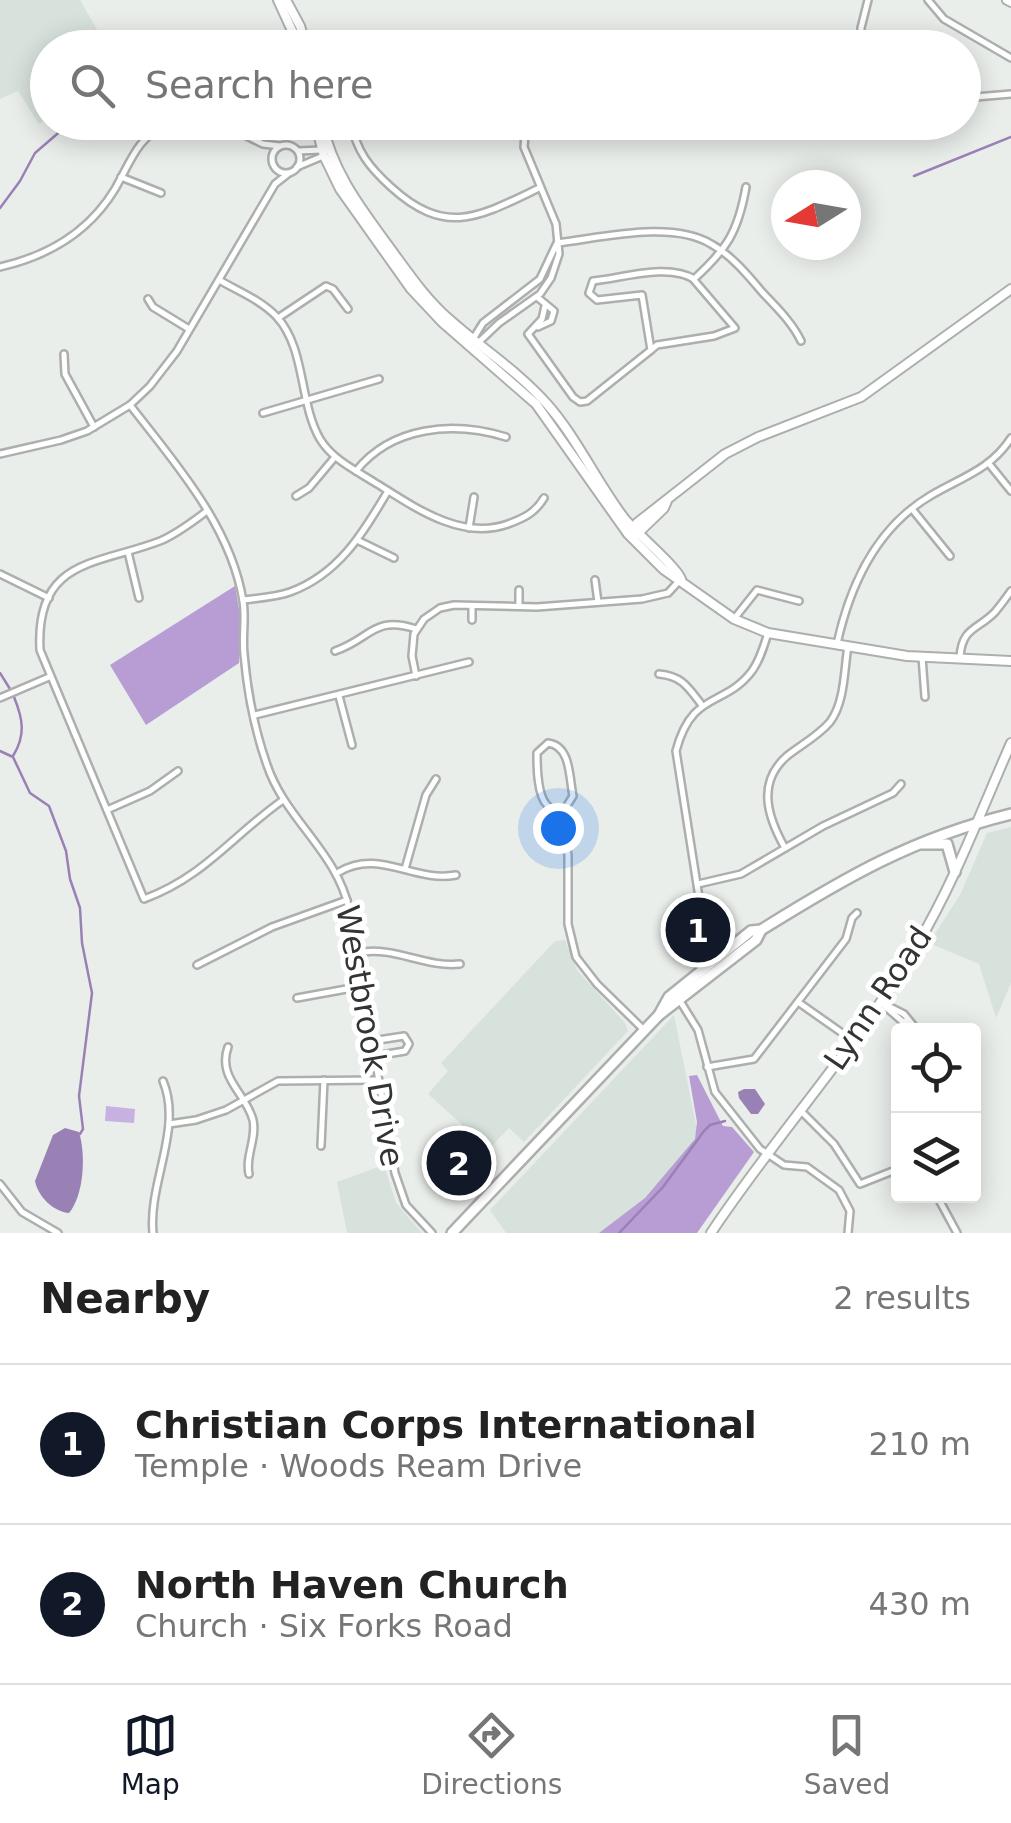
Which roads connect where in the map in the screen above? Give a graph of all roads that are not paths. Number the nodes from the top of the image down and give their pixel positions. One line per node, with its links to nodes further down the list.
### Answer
1 (278, 0): 5 (street)
2 (286, 0): 6 (street)
3 (868, 0): 7 (street)
4 (928, 0): 8 (street)
5 (294, 30)
6 (301, 30)
7 (862, 30)
8 (964, 30)
9 (981, 40): 10 (street)
10 (1011, 58)
11 (1011, 94): 12 (street)
12 (981, 97)
13 (142, 140): 27 (street)
14 (255, 140): 19 (street)
15 (323, 140): 22 (street)
16 (325, 140): 22 (street)
17 (357, 140): 30 (street)
18 (525, 140): 30 (street)
19 (263, 144): 20 (street); 23 (street)
20 (280, 146): 21 (street); 23 (street)
21 (298, 152): 22 (street); 24 (street)
22 (325, 152): 24 (street); 45 (street)
23 (272, 157): 25 (street)
24 (298, 165): 26 (street)
25 (276, 168): 26 (street); 28 (street)
26 (288, 172): 28 (street)
27 (121, 177): 31 (street); 34 (street)
28 (275, 184): 36 (street)
29 (746, 187): 33 (street)
30 (539, 188): 32 (street)
31 (161, 193)
32 (557, 243): 33 (street); 37 (street); 39 (street)
33 (724, 252): 35 (street); 44 (street)
34 (0, 266)
35 (694, 279): 46 (street); 46 (street)
36 (219, 280): 42 (street); 43 (street)
37 (530, 289): 39 (street); 45 (street)
38 (1011, 289): 67 (street)
39 (536, 296): 45 (street); 46 (street)
40 (148, 299): 43 (street)
41 (348, 308): 42 (street)
42 (278, 318): 49 (street)
43 (189, 330): 50 (street)
44 (800, 340)
45 (474, 343): 67 (street)
46 (651, 350)
47 (64, 354): 52 (street)
48 (379, 379): 49 (street)
49 (307, 401): 51 (street); 56 (street)
50 (130, 405): 52 (street); 65 (street, Westbrook Drive)
51 (263, 413)
52 (94, 428): 55 (street)
53 (506, 437): 58 (street)
54 (1011, 438): 57 (street)
55 (0, 454)
56 (335, 457): 58 (street); 61 (street)
57 (990, 465): 60 (street); 64 (street)
58 (356, 471): 59 (street)
59 (388, 491): 66 (street); 68 (street)
60 (1011, 491)
61 (296, 496)
62 (474, 497): 66 (street)
63 (544, 498): 66 (street)
64 (912, 509): 70 (street); 90 (street)
65 (208, 512): 69 (street); 79 (street, Westbrook Drive)
66 (469, 528)
67 (634, 533): 73 (street)
68 (359, 541): 71 (street); 79 (street)
69 (127, 551): 77 (street); 78 (street)
70 (950, 556)
71 (394, 558)
72 (0, 574): 77 (street)
73 (681, 579): 82 (street); 86 (street)
74 (596, 580): 82 (street)
75 (519, 590): 85 (street)
76 (1011, 591): 81 (street)
77 (50, 598): 99 (street)
78 (138, 598)
79 (243, 600): 104 (street, Westbrook Drive)
80 (799, 600): 86 (street)
81 (1004, 600): 83 (street); 94 (street)
82 (598, 602): 85 (street)
83 (1011, 605)
84 (472, 606): 85 (street); 87 (street); 88 (street)
85 (519, 606)
86 (734, 619): 89 (street)
87 (472, 620)
88 (416, 629): 92 (street); 98 (street)
89 (768, 633): 90 (street); 103 (street)
90 (836, 645): 91 (street)
91 (848, 646): 93 (street); 116 (street)
92 (335, 651)
93 (922, 657): 94 (street); 102 (street)
94 (960, 658): 95 (street)
95 (1011, 661)
96 (470, 662): 98 (street)
97 (659, 674): 103 (street)
98 (416, 676): 100 (street)
99 (50, 677): 101 (street); 111 (street)
100 (340, 696): 104 (street); 106 (street)
101 (0, 698)
102 (925, 698)
103 (701, 704): 121 (street)
104 (255, 715): 110 (street, Westbrook Drive)
105 (1011, 743): 114 (street, Lynn Road)
106 (352, 745)
107 (178, 772): 111 (street)
108 (436, 779): 117 (street)
109 (902, 784): 116 (street)
110 (282, 800): 111 (street); 119 (street, Westbrook Drive)
111 (107, 810)
112 (1011, 814): 114 (main road)
113 (560, 816): 113 (street); 136 (street)
114 (978, 822): 115 (main road); 118 (street, Lynn Road)
115 (914, 843): 118 (main road); 124 (main road)
116 (785, 848): 121 (street)
117 (405, 869): 119 (street); 120 (street)
118 (955, 872): 133 (street, Lynn Road)
119 (338, 873): 122 (street, Westbrook Drive)
120 (456, 875)
121 (698, 884): 125 (street)
122 (347, 900): 126 (street, Westbrook Drive); 128 (street)
123 (858, 913): 132 (street)
124 (761, 930): 125 (main road); 131 (main road)
125 (722, 952): 134 (main road)
126 (357, 953): 127 (street); 129 (street, Westbrook Drive)
127 (460, 964)
128 (197, 965)
129 (362, 986): 130 (street); 138 (street, Westbrook Drive)
130 (297, 998)
131 (680, 1001): 134 (main road); 141 (street)
132 (798, 1002): 137 (street); 141 (street)
133 (880, 1002): 135 (street); 137 (street, Lynn Road)
134 (659, 1015): 136 (main road)
135 (910, 1023)
136 (644, 1030): 158 (main road)
137 (852, 1040): 146 (street, Lynn Road)
138 (372, 1041): 140 (street, Westbrook Drive); 140 (street)
139 (228, 1048): 145 (street)
140 (374, 1056): 143 (street, Westbrook Drive)
141 (707, 1067): 149 (street)
142 (324, 1080): 143 (street); 145 (street); 148 (street)
143 (378, 1080): 157 (street, Westbrook Drive)
144 (163, 1082): 147 (street)
145 (242, 1100): 147 (street); 151 (street)
146 (800, 1111): 149 (street, Lynn Road); 150 (street)
147 (169, 1124): 156 (street)
148 (321, 1146)
149 (768, 1154): 154 (street, Lynn Road); 159 (street)
150 (891, 1172)
151 (249, 1174)
152 (0, 1184): 155 (street)
153 (942, 1203): 160 (street)
154 (716, 1230)
155 (58, 1233)
156 (153, 1233)
157 (432, 1233)
158 (452, 1233)
159 (848, 1233)
160 (957, 1233)

